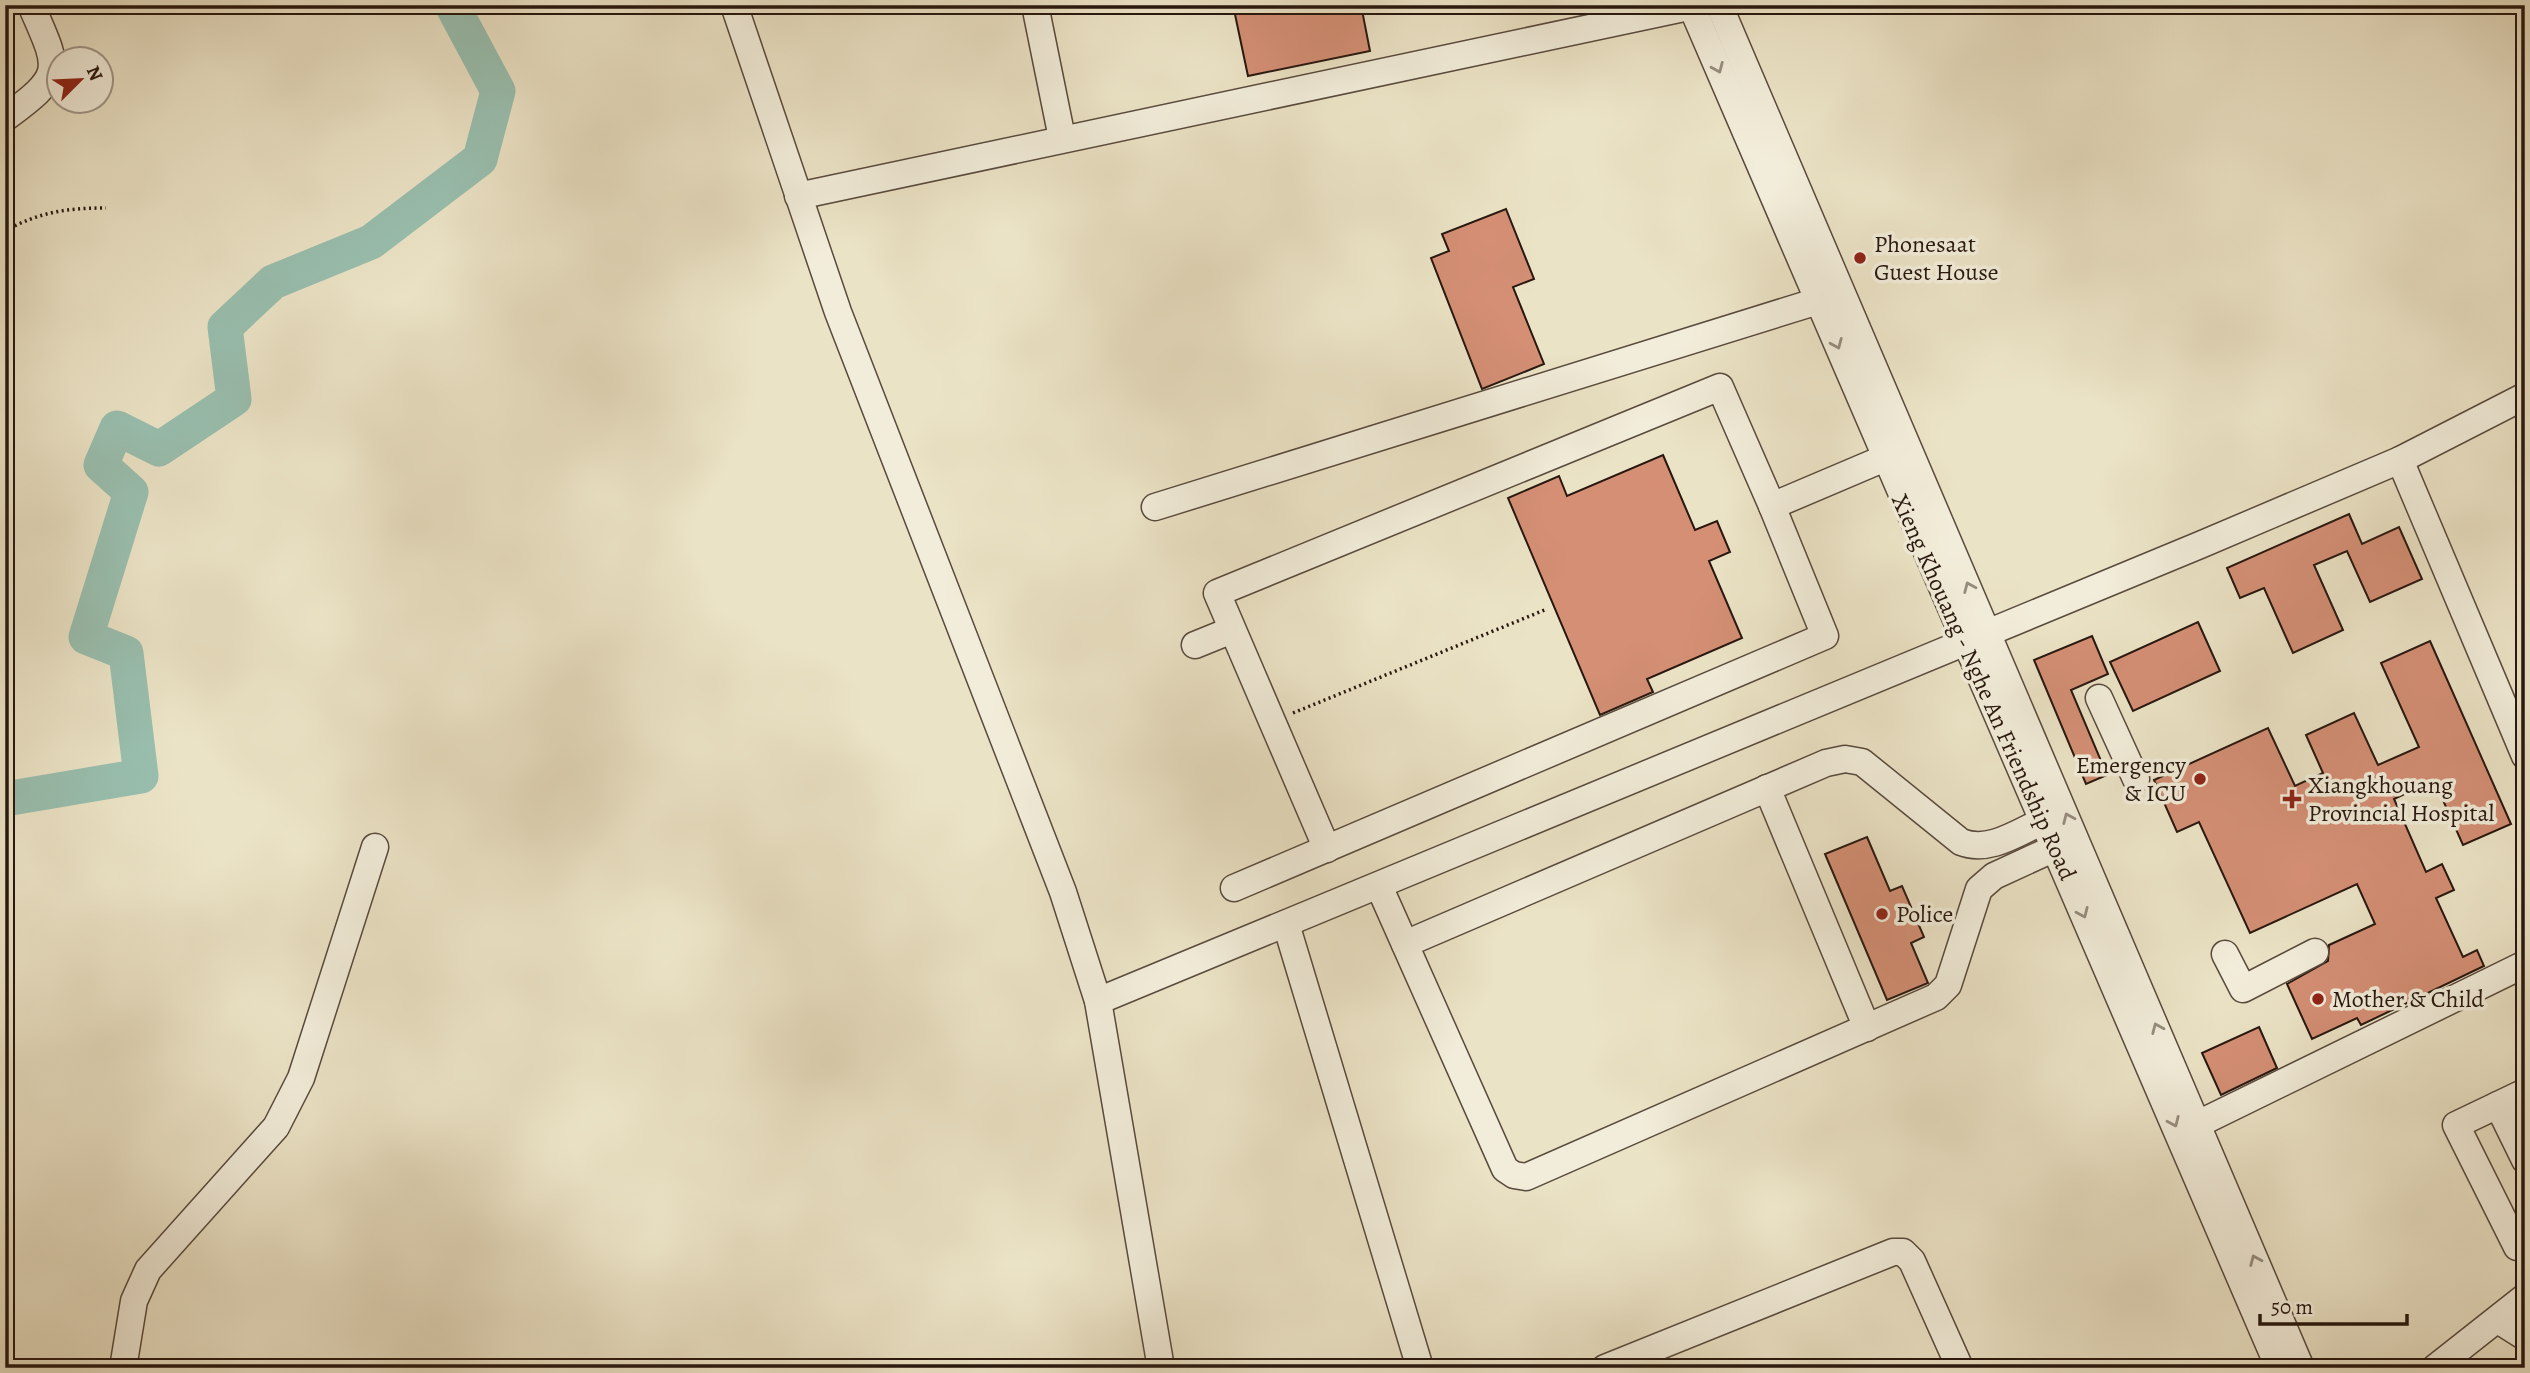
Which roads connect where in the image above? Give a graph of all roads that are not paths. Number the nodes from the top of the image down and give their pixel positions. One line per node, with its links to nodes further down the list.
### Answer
1 (31, 5): 6 (street)
2 (734, 5): 8 (street)
3 (1035, 5): 7 (street)
4 (1719, 5): 16 (street, Xieng Khouang - Nghe An Friendship Road, one-way to 4)
5 (1694, 6): 7 (street); 9 (street, Xieng Khouang - Nghe An Friendship Road, one-way to 9)
6 (5, 118)
7 (1062, 138): 8 (street)
8 (798, 196): 33 (street)
9 (1818, 301): 11 (street, Xieng Khouang - Nghe An Friendship Road, one-way to 11); 14 (street)
10 (2525, 396): 12 (street)
11 (1885, 458): 13 (street); 16 (street, Xieng Khouang - Nghe An Friendship Road)
12 (2400, 460): 16 (street); 19 (street)
13 (1772, 506): 15 (street); 25 (street)
14 (1155, 507)
15 (1232, 630): 17 (street); 25 (street)
16 (1977, 639): 22 (street, Xieng Khouang - Nghe An Friendship Road); 26 (street); 37 (street, Xieng Khouang - Nghe An Friendship Road, one-way to 16)
17 (1195, 645)
18 (2099, 698): 20 (street)
19 (2525, 756)
20 (2136, 779)
21 (1768, 788): 22 (street); 29 (street); 34 (street)
22 (2043, 821): 24 (street, Xieng Khouang - Nghe An Friendship Road)
23 (375, 847): 44 (street)
24 (2055, 848): 34 (street); 49 (street, Xieng Khouang - Nghe An Friendship Road, one-way to 49)
25 (1327, 849): 27 (street)
26 (1379, 886): 28 (street); 29 (street)
27 (1234, 888)
28 (1286, 924): 33 (street); 46 (street)
29 (1405, 944): 34 (street)
30 (2315, 952): 31 (street)
31 (2225, 954)
32 (2525, 964): 37 (street)
33 (1098, 1001): 45 (street)
34 (1867, 1028)
35 (2525, 1092): 36 (street)
36 (2498, 1105): 38 (street); 39 (street)
37 (2198, 1124): 50 (street, Xieng Khouang - Nghe An Friendship Road, one-way to 37)
38 (2525, 1160)
39 (2525, 1242)
40 (2525, 1297): 41 (street)
41 (2498, 1320): 42 (street); 43 (street)
42 (2525, 1337)
43 (2443, 1365)
44 (122, 1368)
45 (1161, 1368)
46 (1420, 1368)
47 (1605, 1368): 48 (street)
48 (1961, 1368)
49 (2279, 1368)
50 (2301, 1368)

